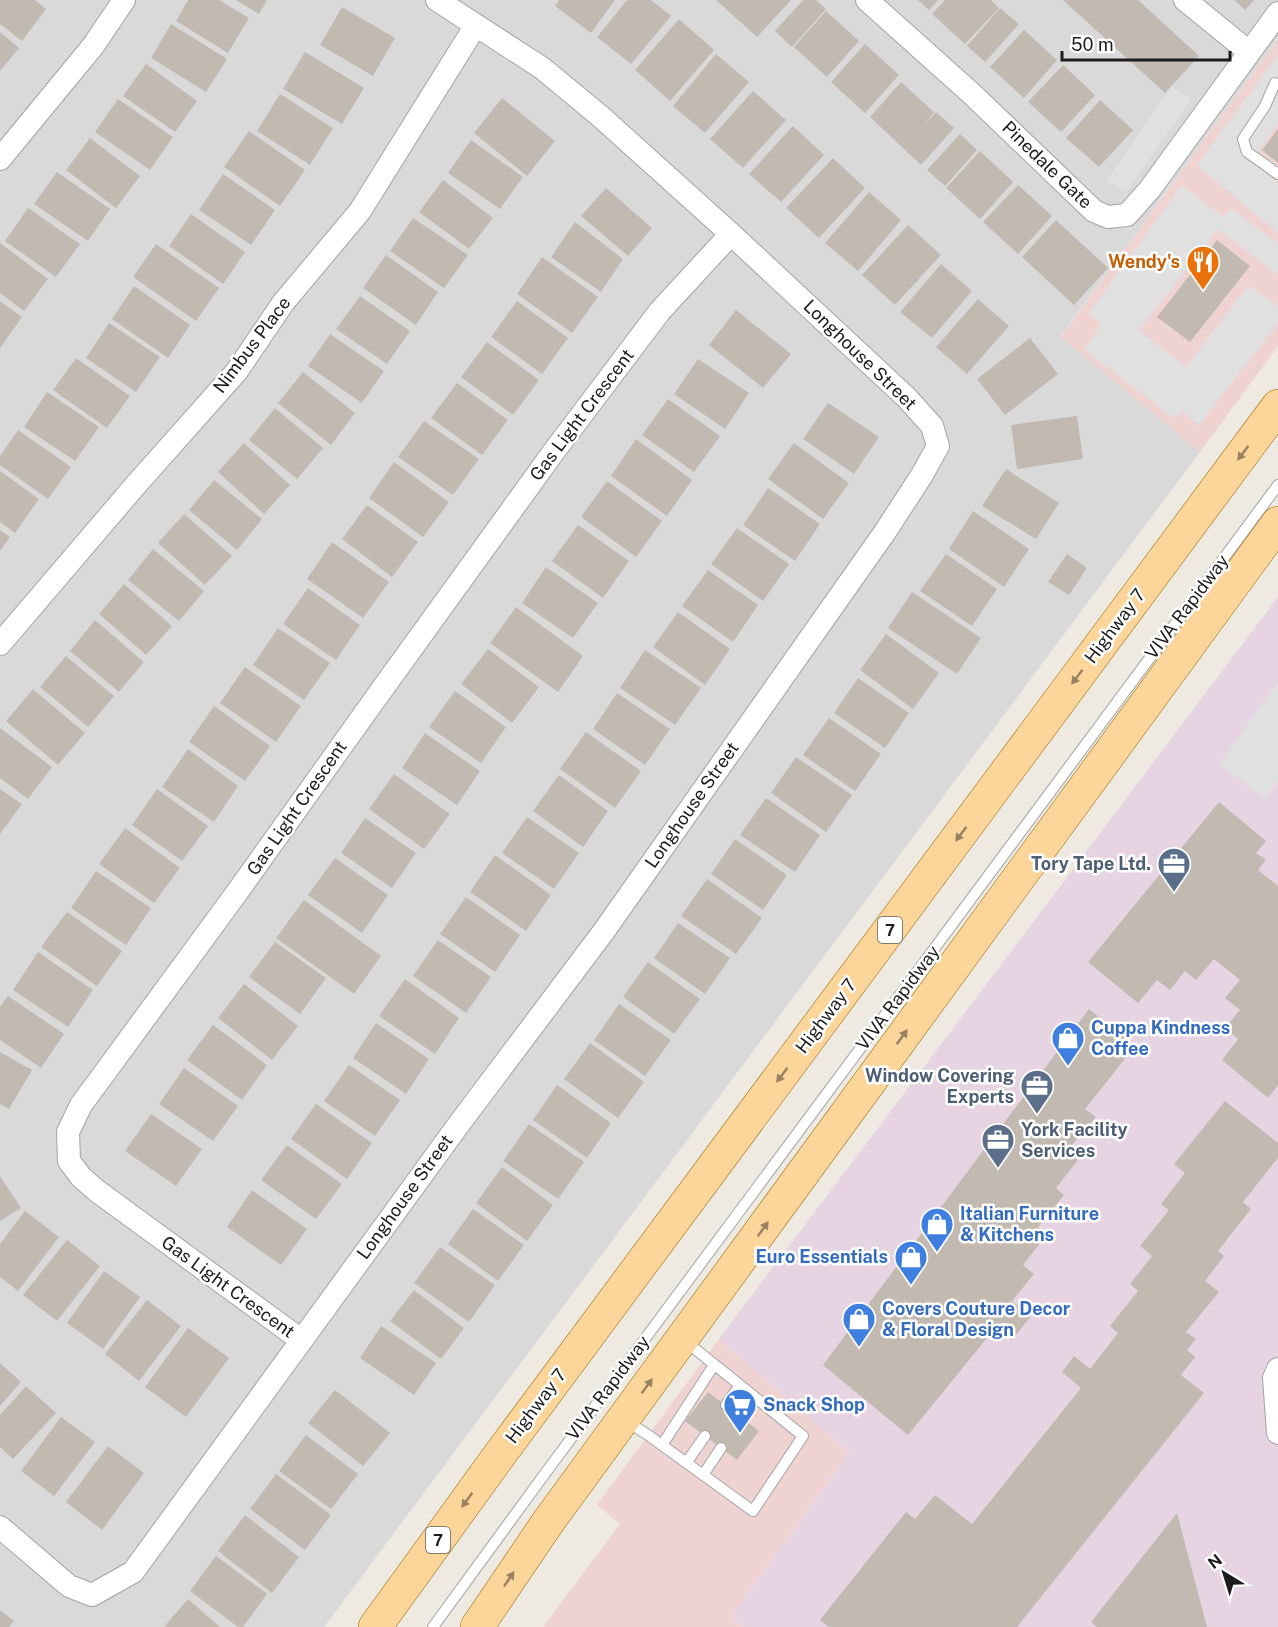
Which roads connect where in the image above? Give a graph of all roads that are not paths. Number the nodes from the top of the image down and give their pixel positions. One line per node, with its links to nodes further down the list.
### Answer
1 (124, 0): 9 (street)
2 (437, 0): 6 (street, Longhouse Street)
3 (867, 0): 7 (street, Pinedale Gate)
4 (1185, 0): 7 (street)
5 (1278, 13): 7 (street, Pinedale Gate)
6 (476, 25): 11 (street, Longhouse Street); 15 (street, Nimbus Place)
7 (1249, 52)
8 (1275, 83): 10 (lane)
9 (0, 159)
10 (1278, 174)
11 (731, 234): 17 (street, Longhouse Street); 17 (street, Gas Light Crescent)
12 (1278, 406): 32 (main road, Highway 7 / 7, one-way to 32)
13 (1278, 485): 33 (lane, VIVA Rapidway)
14 (1278, 523): 16 (main road, one-way to 14)
15 (0, 644)
16 (682, 1338): 18 (lane); 24 (main road, one-way to 16)
17 (301, 1340): 31 (street, Longhouse Street)
18 (714, 1365): 20 (lane); 27 (lane)
19 (1278, 1369): 25 (street)
20 (740, 1385): 21 (lane); 22 (lane)
21 (756, 1398): 23 (lane); 30 (lane)
22 (726, 1405)
23 (742, 1418)
24 (623, 1419): 27 (lane); 34 (main road, one-way to 24)
25 (1278, 1433)
26 (705, 1436): 29 (lane)
27 (662, 1445): 29 (lane)
28 (721, 1448): 30 (lane)
29 (686, 1462): 30 (lane)
30 (703, 1475)
31 (0, 1527)
32 (375, 1627)
33 (433, 1627)
34 (477, 1627)

